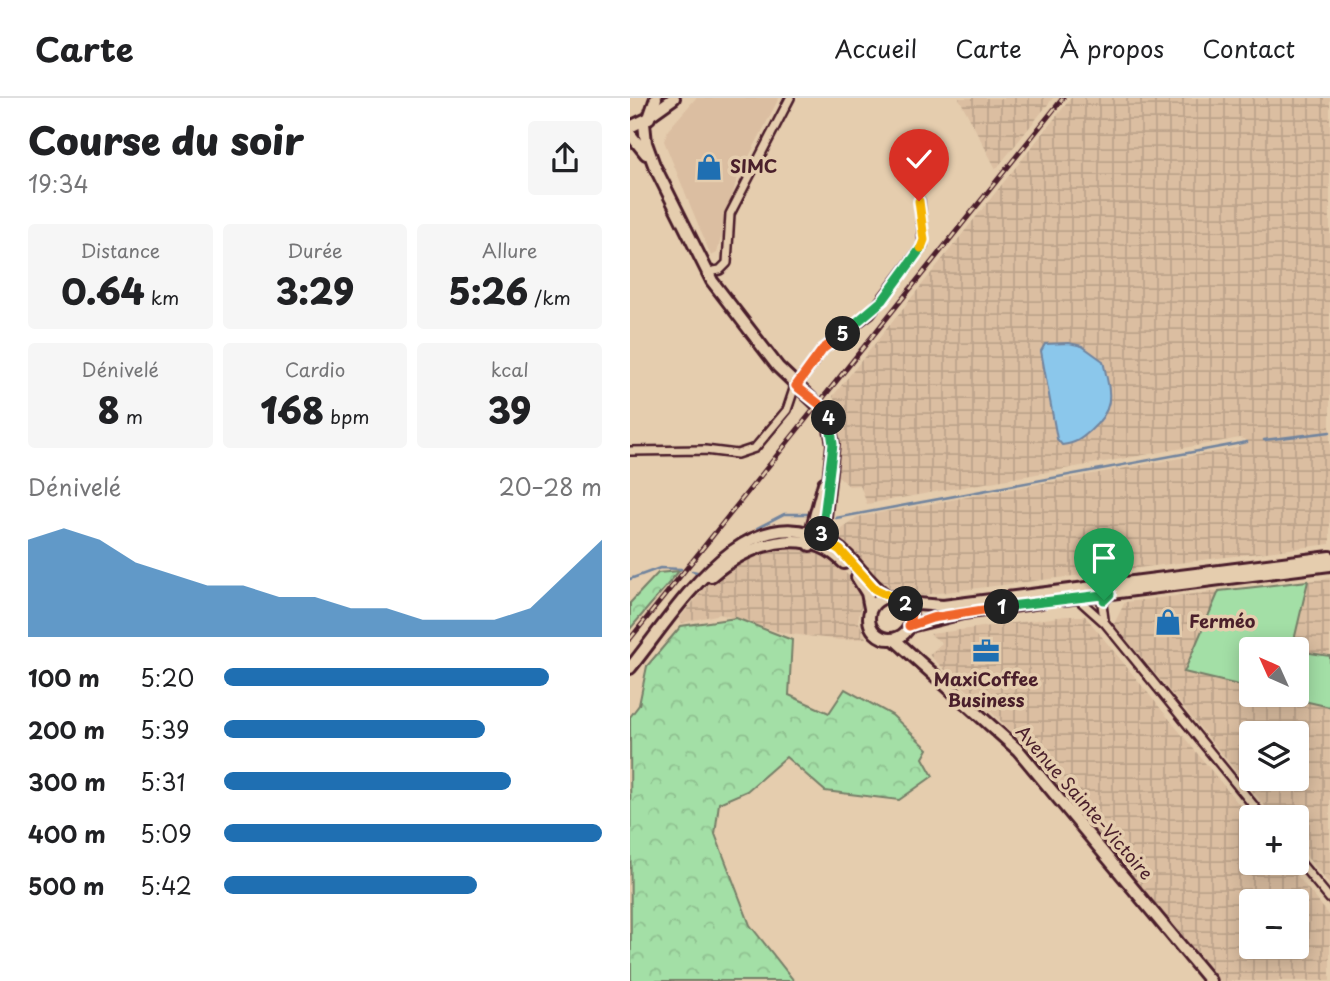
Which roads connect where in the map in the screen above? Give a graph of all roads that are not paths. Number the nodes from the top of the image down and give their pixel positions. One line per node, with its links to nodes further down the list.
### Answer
1 (656, 98): 4 (main road)
2 (674, 98): 4 (main road)
3 (790, 98): 10 (street)
4 (653, 113): 5 (main road)
5 (644, 123): 6 (main road); 8 (main road)
6 (630, 127)
7 (630, 134): 8 (main road)
8 (654, 165): 10 (main road)
9 (919, 201): 11 (street)
10 (707, 272): 11 (main road)
11 (796, 386): 12 (street); 13 (main road)
12 (630, 451)
13 (813, 539): 17 (main road); 20 (main road); 22 (main road)
14 (1330, 557): 19 (main road)
15 (1330, 565): 16 (main road)
16 (1110, 594): 18 (main road); 21 (street)
17 (887, 597): 19 (main road); 20 (main road)
18 (1077, 598): 21 (street); 23 (main road)
19 (905, 603): 23 (main road)
20 (870, 608): 23 (main road)
21 (1105, 623): 26 (street)
22 (666, 624): 24 (main road); 25 (main road)
23 (902, 633): 29 (main road, Avenue Sainte-Victoire)
24 (630, 668)
25 (630, 676)
26 (1253, 805)
27 (1309, 874): 28 (street)
28 (1330, 899)
29 (1210, 981)

